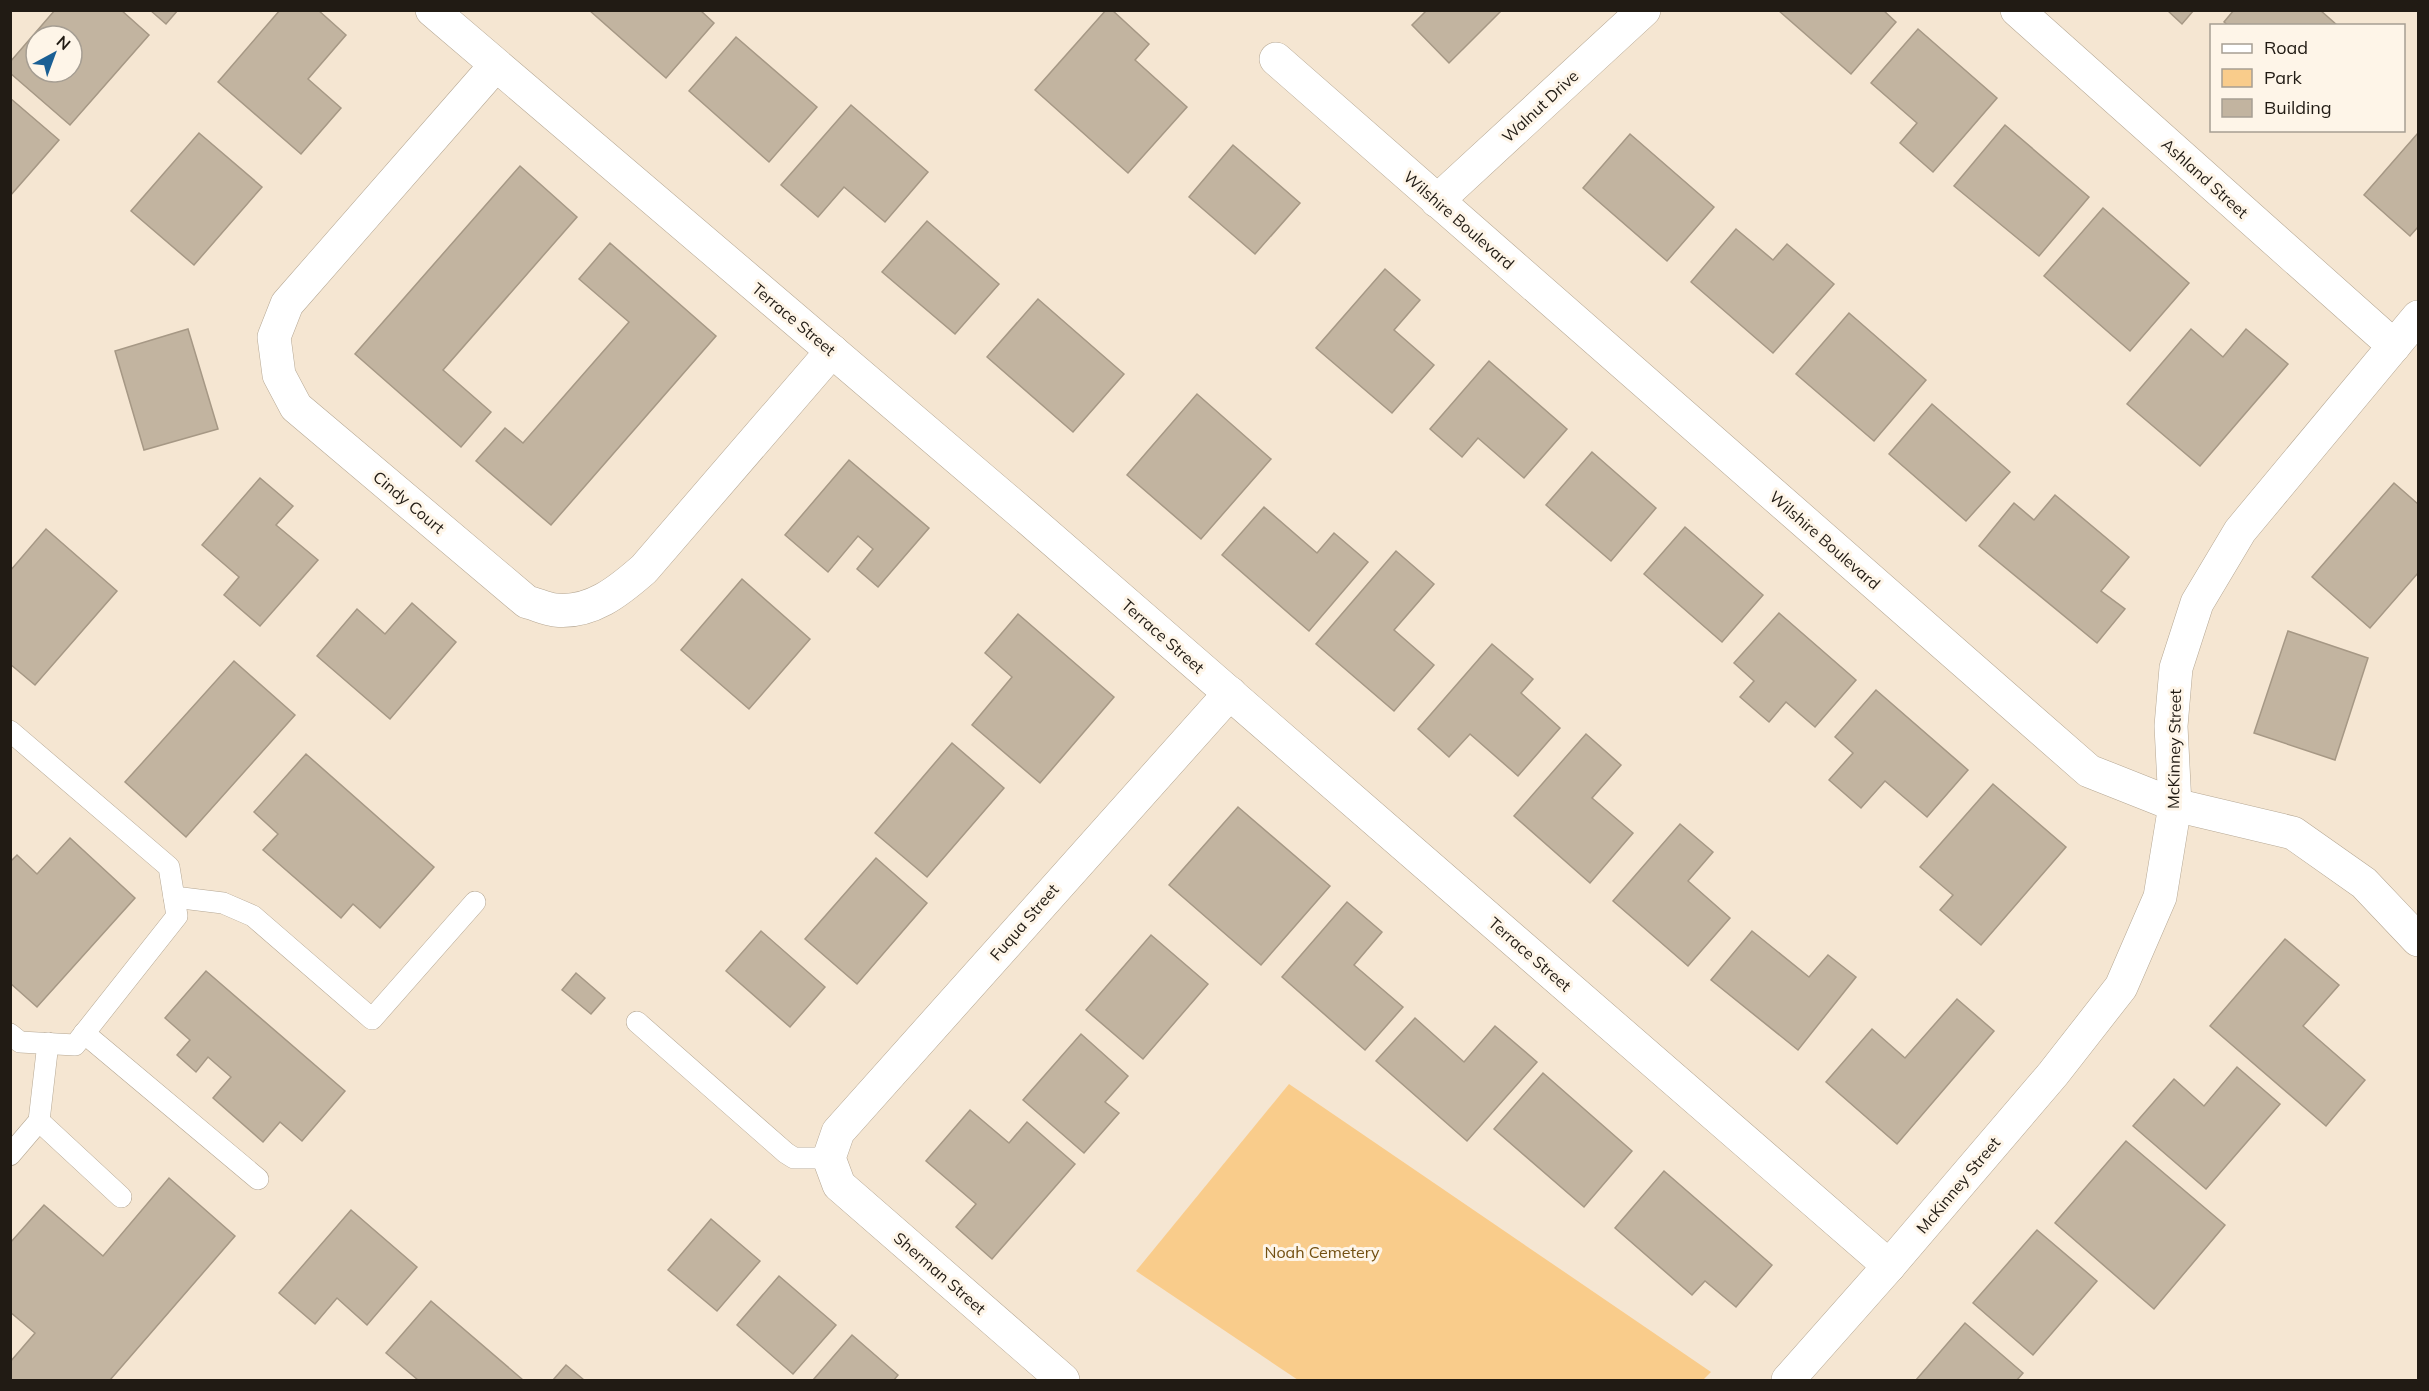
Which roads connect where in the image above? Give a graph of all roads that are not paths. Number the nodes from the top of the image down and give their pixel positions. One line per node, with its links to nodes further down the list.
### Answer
1 (432, 10): 5 (street, Terrace Street)
2 (1644, 10): 6 (street, Walnut Drive)
3 (2017, 10): 8 (street, Ashland Street)
4 (1276, 59): 6 (street, Wilshire Boulevard)
5 (495, 66): 9 (street, Terrace Street); 9 (street, Cindy Court)
6 (1437, 201): 12 (street, Wilshire Boulevard)
7 (2418, 317): 8 (street, McKinney Street)
8 (2394, 346): 12 (street, McKinney Street)
9 (832, 351): 10 (street, Terrace Street)
10 (1230, 693): 22 (street, Fuqua Street); 25 (street, Terrace Street)
11 (10, 731): 13 (lane)
12 (2175, 805): 15 (street, Wilshire Boulevard); 25 (street, McKinney Street)
13 (174, 897): 14 (lane); 17 (lane)
14 (475, 902)
15 (2418, 940)
16 (637, 1022): 22 (lane)
17 (84, 1033): 19 (lane); 23 (lane)
18 (10, 1034): 19 (lane)
19 (48, 1044): 20 (lane)
20 (39, 1121): 21 (lane); 24 (lane)
21 (10, 1155)
22 (829, 1158): 26 (street, Sherman Street)
23 (258, 1179)
24 (121, 1197)
25 (1889, 1266): 27 (street, McKinney Street)
26 (1063, 1380)
27 (1788, 1380)

